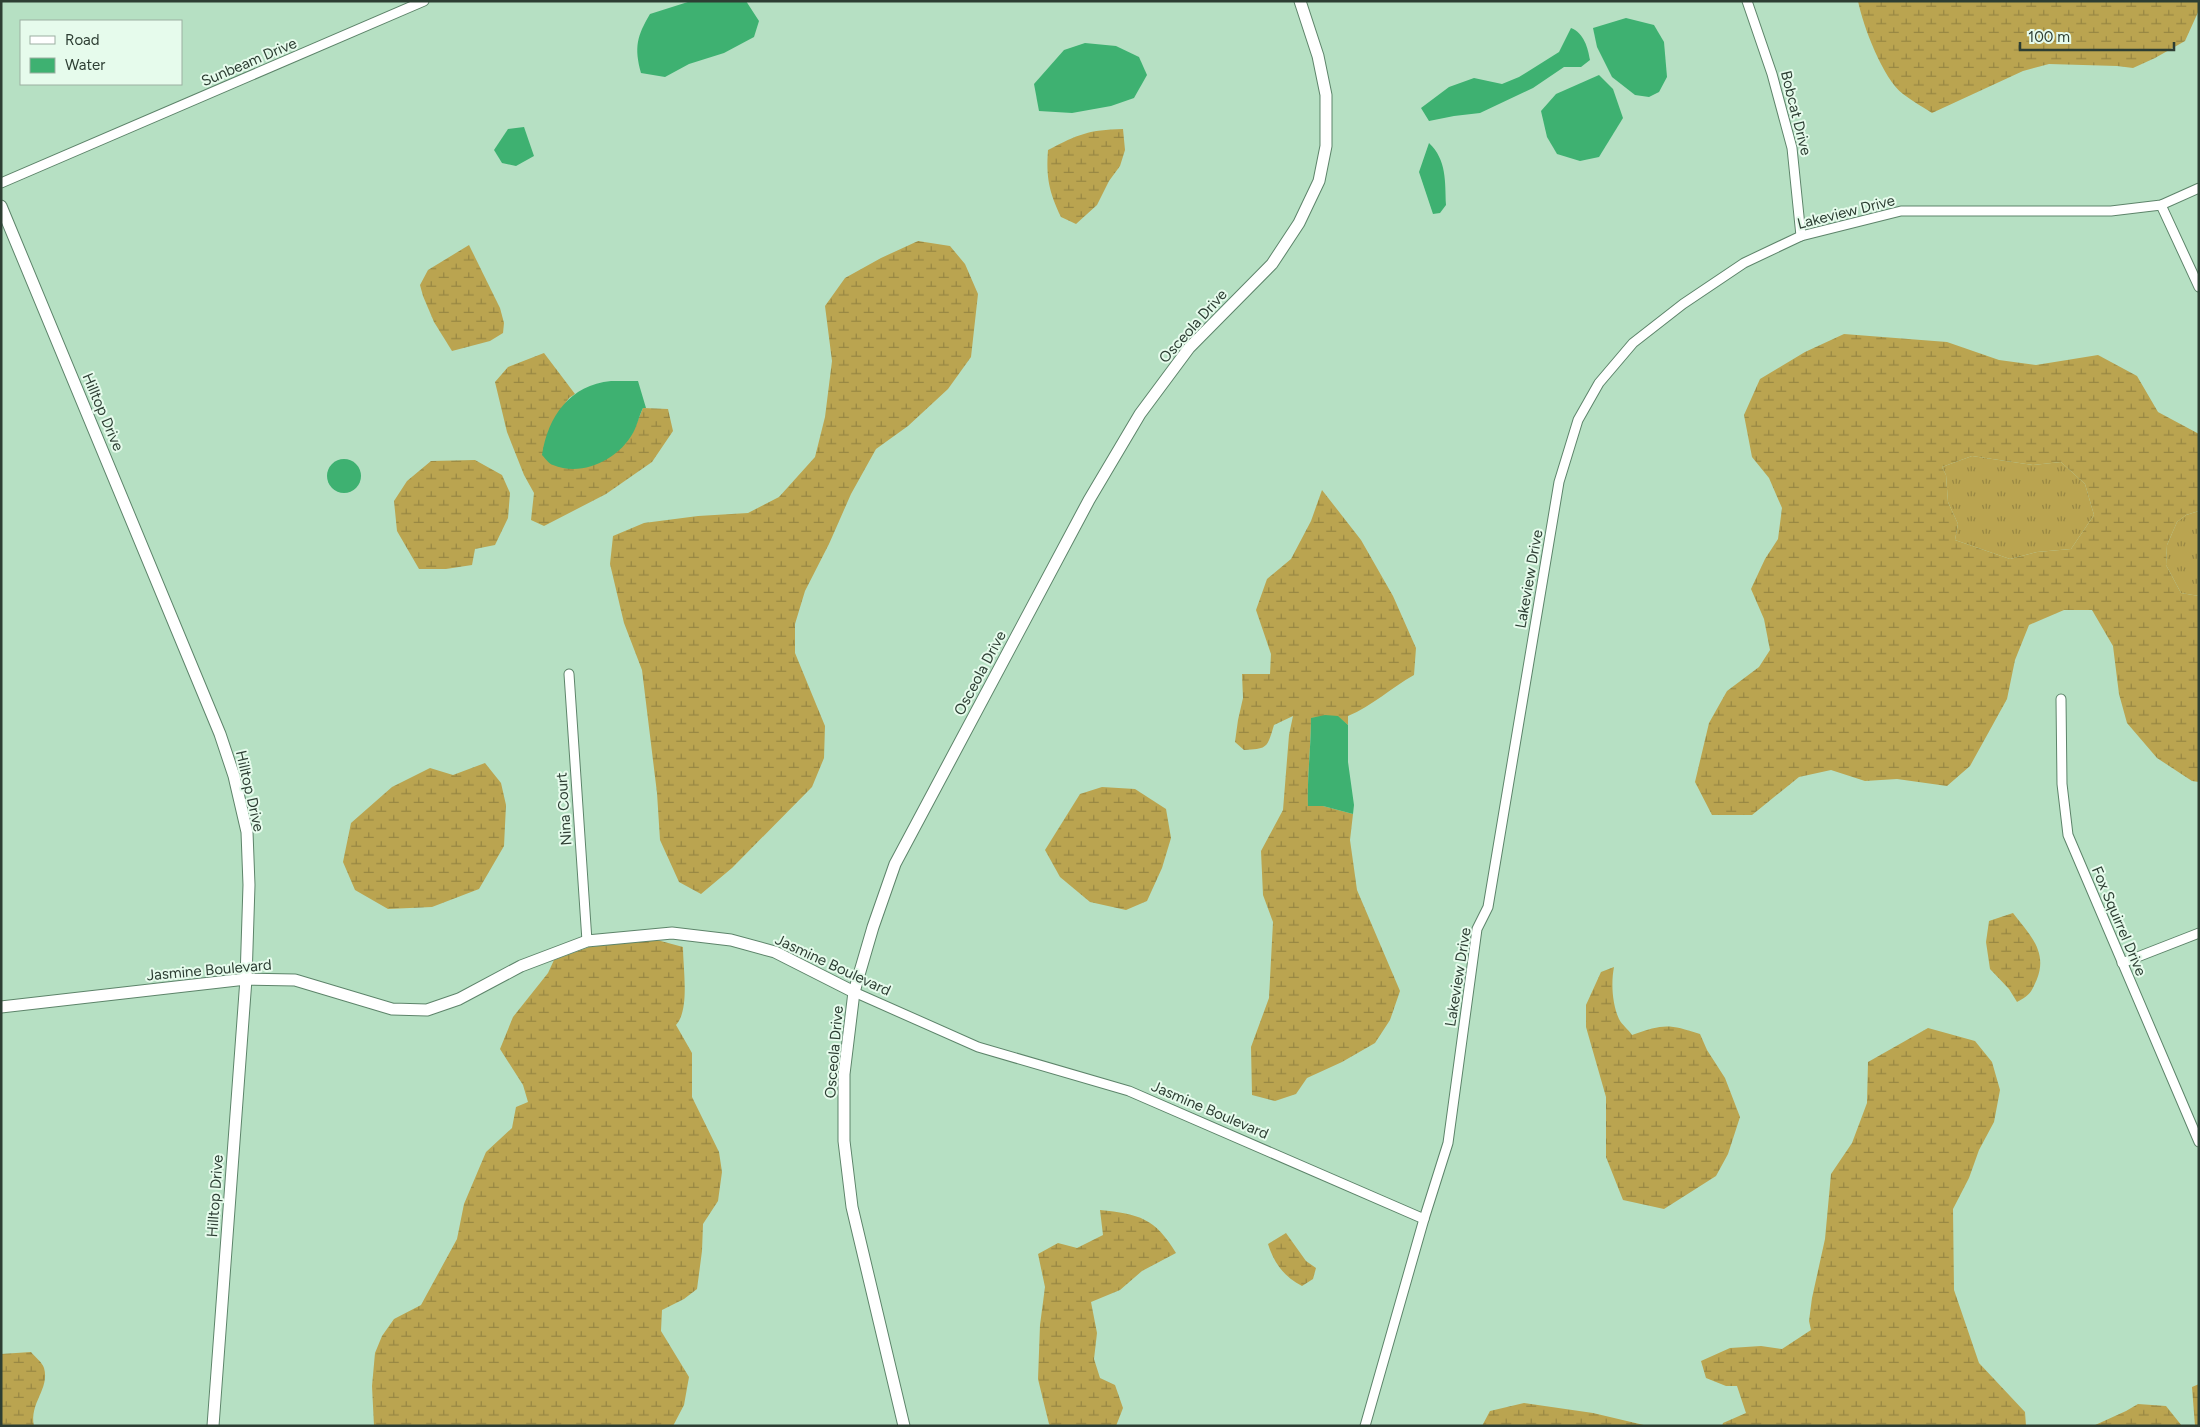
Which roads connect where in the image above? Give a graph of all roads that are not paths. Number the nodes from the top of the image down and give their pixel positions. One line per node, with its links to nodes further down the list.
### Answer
1 (424, 1): 4 (street, Sunbeam Drive)
2 (1300, 1): 16 (street, Osceola Drive)
3 (1746, 1): 8 (street, Bobcat Drive)
4 (1, 182)
5 (2199, 188): 6 (street, Lakeview Drive)
6 (2161, 205): 8 (street, Lakeview Drive); 9 (street)
7 (1, 206): 15 (street, Hilltop Drive)
8 (1801, 236): 19 (street, Lakeview Drive)
9 (2199, 287)
10 (569, 674): 13 (street, Nina Court)
11 (2062, 699): 14 (street, Fox Squirrel Drive)
12 (2199, 933): 14 (street)
13 (587, 941): 15 (street, Jasmine Boulevard); 16 (street, Jasmine Boulevard)
14 (2122, 963): 18 (street, Fox Squirrel Drive)
15 (246, 979): 17 (street, Jasmine Boulevard); 20 (street, Hilltop Drive)
16 (854, 992): 19 (street, Jasmine Boulevard); 21 (street, Osceola Drive)
17 (1, 1007)
18 (2199, 1142)
19 (1424, 1219): 22 (street, Lakeview Drive)
20 (213, 1426)
21 (904, 1426)
22 (1365, 1426)

